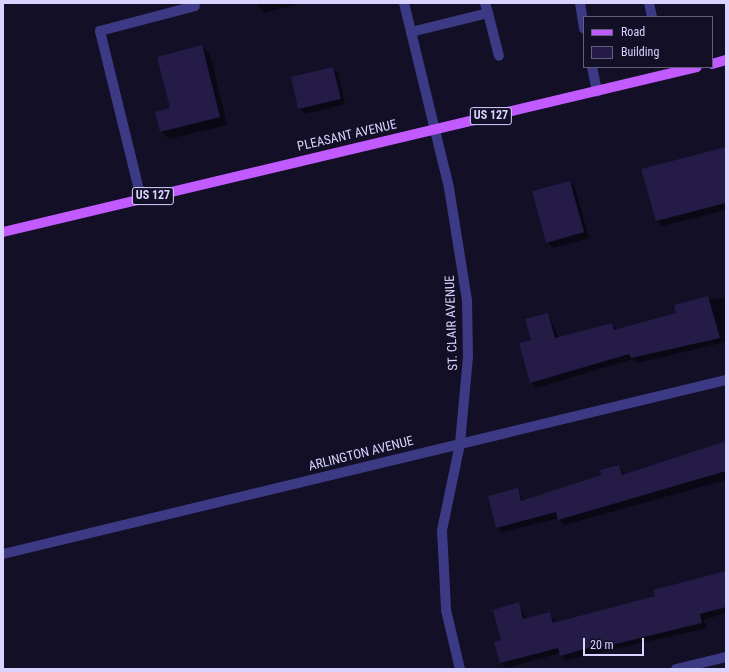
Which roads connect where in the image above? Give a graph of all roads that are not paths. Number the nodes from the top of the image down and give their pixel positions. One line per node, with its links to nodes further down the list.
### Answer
1 (404, 3): 9 (street, ST. CLAIR AVENUE)
2 (485, 3): 6 (street)
3 (580, 3): 8 (street)
4 (649, 3): 7 (street)
5 (195, 6): 18 (street)
6 (488, 13): 9 (street); 10 (street)
7 (652, 16)
8 (583, 22)
9 (411, 32): 17 (street, ST. CLAIR AVENUE)
10 (498, 56)
11 (726, 60): 12 (main road)
12 (713, 64)
13 (592, 68): 16 (street)
14 (689, 68): 15 (main road, PLEASANT AVENUE / US 127)
15 (664, 71): 16 (main road, PLEASANT AVENUE / US 127)
16 (597, 91): 17 (main road, PLEASANT AVENUE / US 127)
17 (433, 130): 18 (main road, PLEASANT AVENUE / US 127); 21 (street, ST. CLAIR AVENUE)
18 (141, 198): 19 (main road, PLEASANT AVENUE / US 127)
19 (3, 232)
20 (726, 380): 21 (street, ARLINGTON AVENUE)
21 (460, 444): 22 (street, ARLINGTON AVENUE); 24 (street, ST. CLAIR AVENUE)
22 (3, 554)
23 (726, 658): 25 (street)
24 (460, 669)
25 (676, 669)

